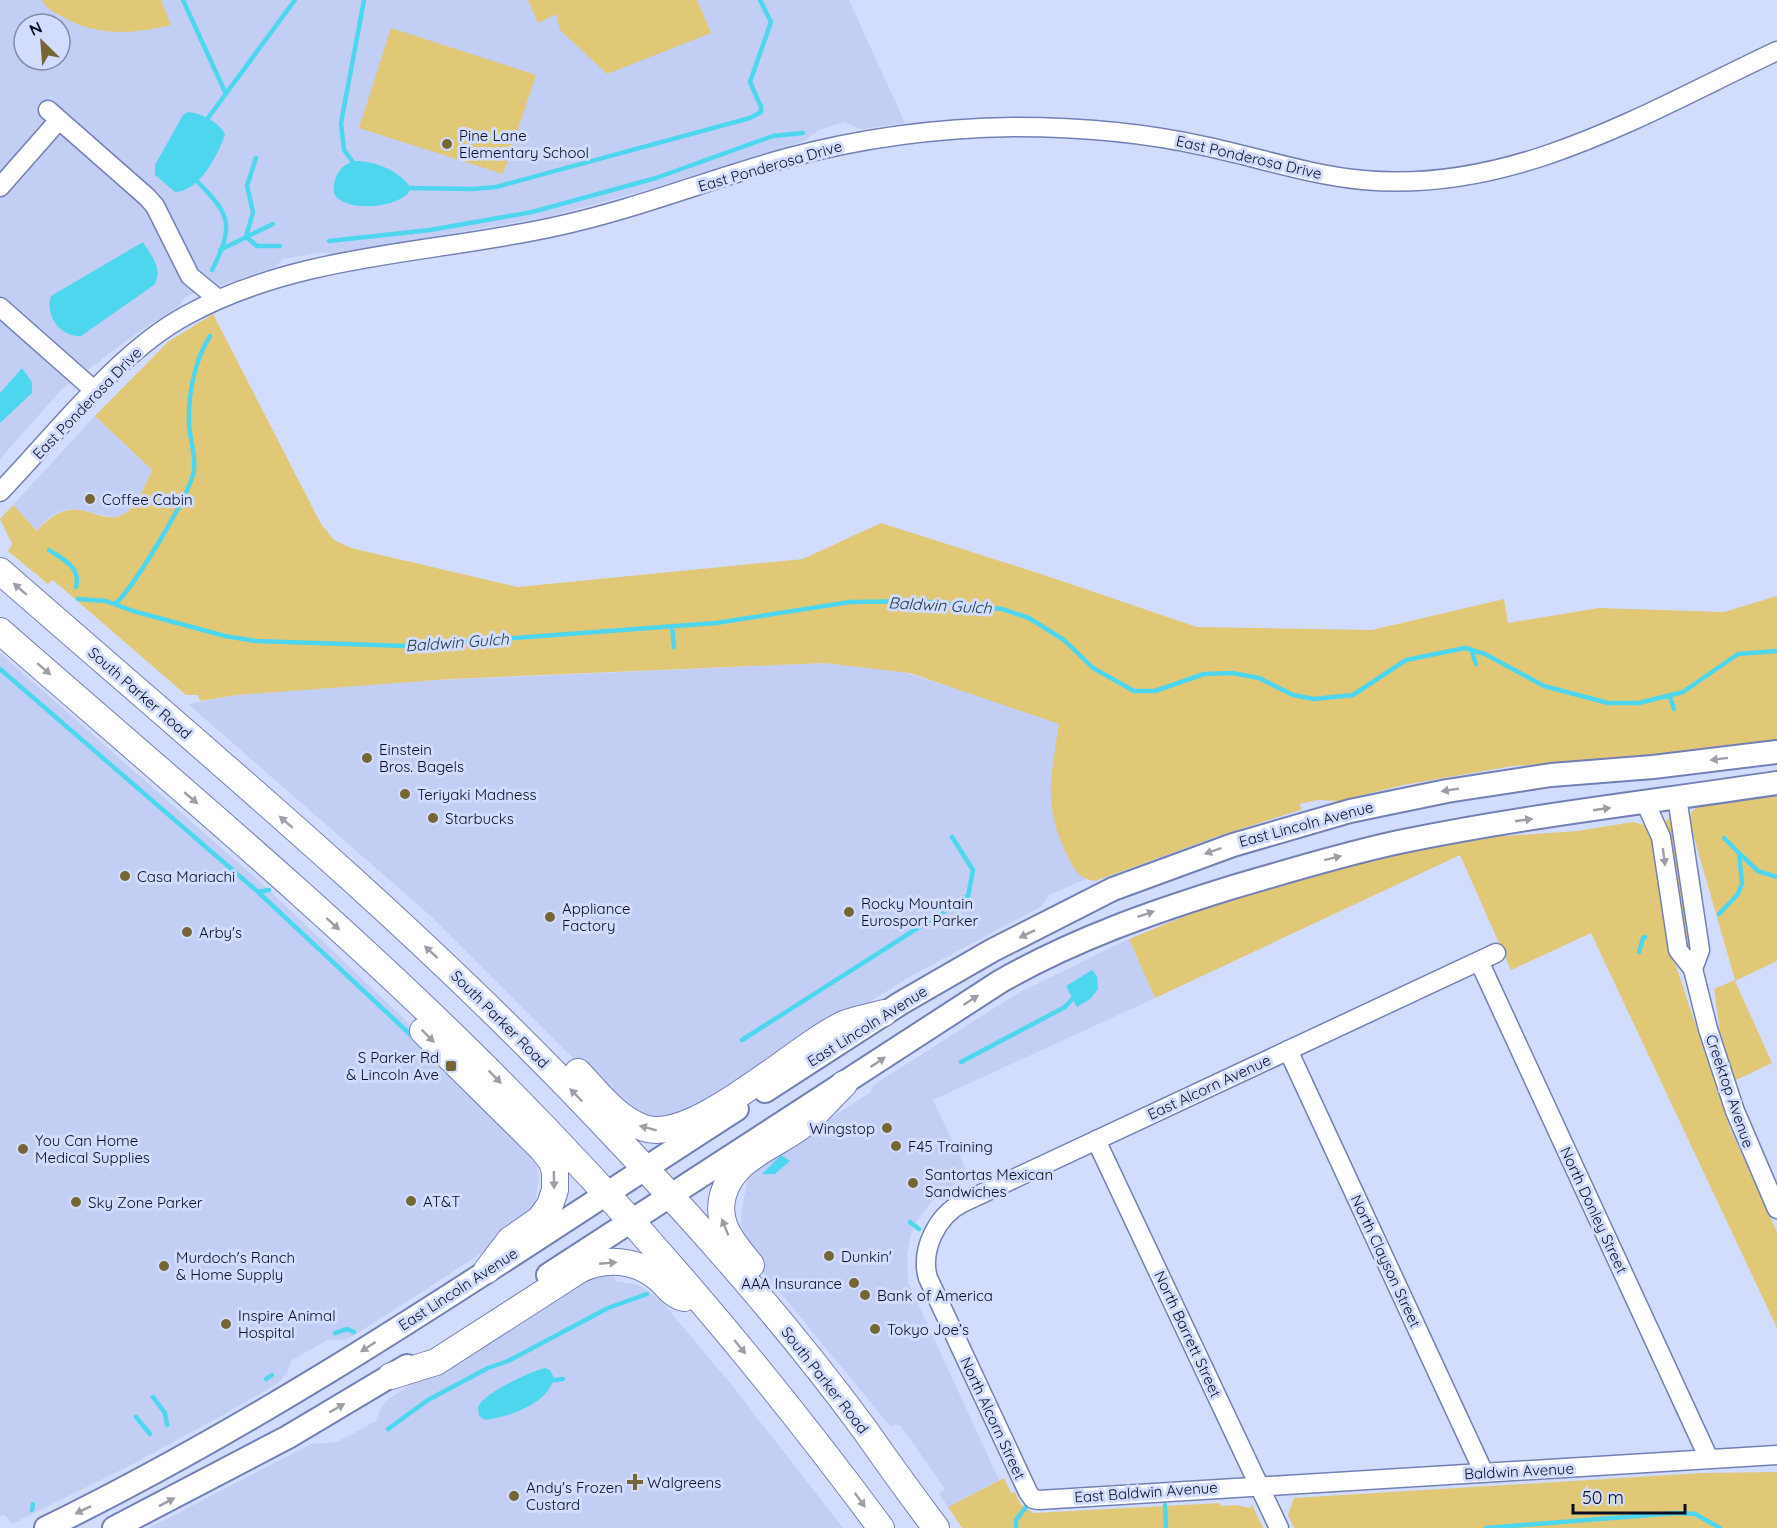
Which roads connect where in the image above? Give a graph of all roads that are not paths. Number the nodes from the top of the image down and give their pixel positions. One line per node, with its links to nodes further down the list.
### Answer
1 (1777, 51): 4 (street, East Ponderosa Drive)
2 (0, 187): 3 (street)
3 (190, 276): 4 (street); 6 (street)
4 (218, 299): 6 (street, East Ponderosa Drive)
5 (0, 307): 7 (street)
6 (190, 313): 7 (street, East Ponderosa Drive)
7 (95, 391): 8 (street, East Ponderosa Drive)
8 (0, 492)
9 (0, 571): 20 (highway, South Parker Road, one-way to 9)
10 (0, 631): 16 (highway, one-way to 16)
11 (1777, 752): 18 (main road, East Lincoln Avenue, one-way to 18)
12 (1777, 783): 13 (main road)
13 (1677, 797): 14 (main road); 17 (street, Creektop Avenue)
14 (1645, 802): 17 (street, Creektop Avenue, one-way to 17); 21 (main road, one-way to 14)
15 (1488, 957): 19 (street, East Alcorn Avenue); 34 (street, North Donley Street)
16 (370, 958): 24 (highway, one-way to 24); 29 (highway, one-way to 29)
17 (1693, 969): 26 (street, Creektop Avenue)
18 (884, 1013): 20 (highway, one-way to 20); 23 (main road, East Lincoln Avenue)
19 (1288, 1050): 22 (street, East Alcorn Avenue); 35 (street, North Clayson Street)
20 (533, 1052): 23 (highway, South Parker Road, one-way to 20)
21 (844, 1084): 25 (main road); 32 (highway, one-way to 21)
22 (1096, 1140): 28 (street, East Alcorn Avenue); 36 (street, North Barrett Street)
23 (645, 1168): 24 (main road, East Lincoln Avenue); 25 (highway, South Parker Road)
24 (606, 1193): 27 (highway); 29 (main road, East Lincoln Avenue)
25 (670, 1196): 27 (main road); 32 (highway, South Parker Road)
26 (1777, 1209)
27 (631, 1221): 30 (highway); 31 (main road)
28 (933, 1235): 37 (street, North Alcorn Street)
29 (488, 1270): 38 (main road, East Lincoln Avenue, one-way to 38)
30 (702, 1302): 31 (highway, one-way to 30); 40 (highway, one-way to 40)
31 (391, 1377): 39 (main road, one-way to 31)
32 (864, 1429): 41 (highway, South Parker Road)
33 (1777, 1455): 34 (street, Baldwin Avenue)
34 (1709, 1459): 35 (street, Baldwin Avenue)
35 (1484, 1473): 36 (street, Baldwin Avenue)
36 (1260, 1484): 37 (street, East Baldwin Avenue); 42 (street, North Barrett Street)
37 (1033, 1499)
38 (46, 1528)
39 (114, 1528)
40 (881, 1528)
41 (936, 1528)
42 (1279, 1528)

